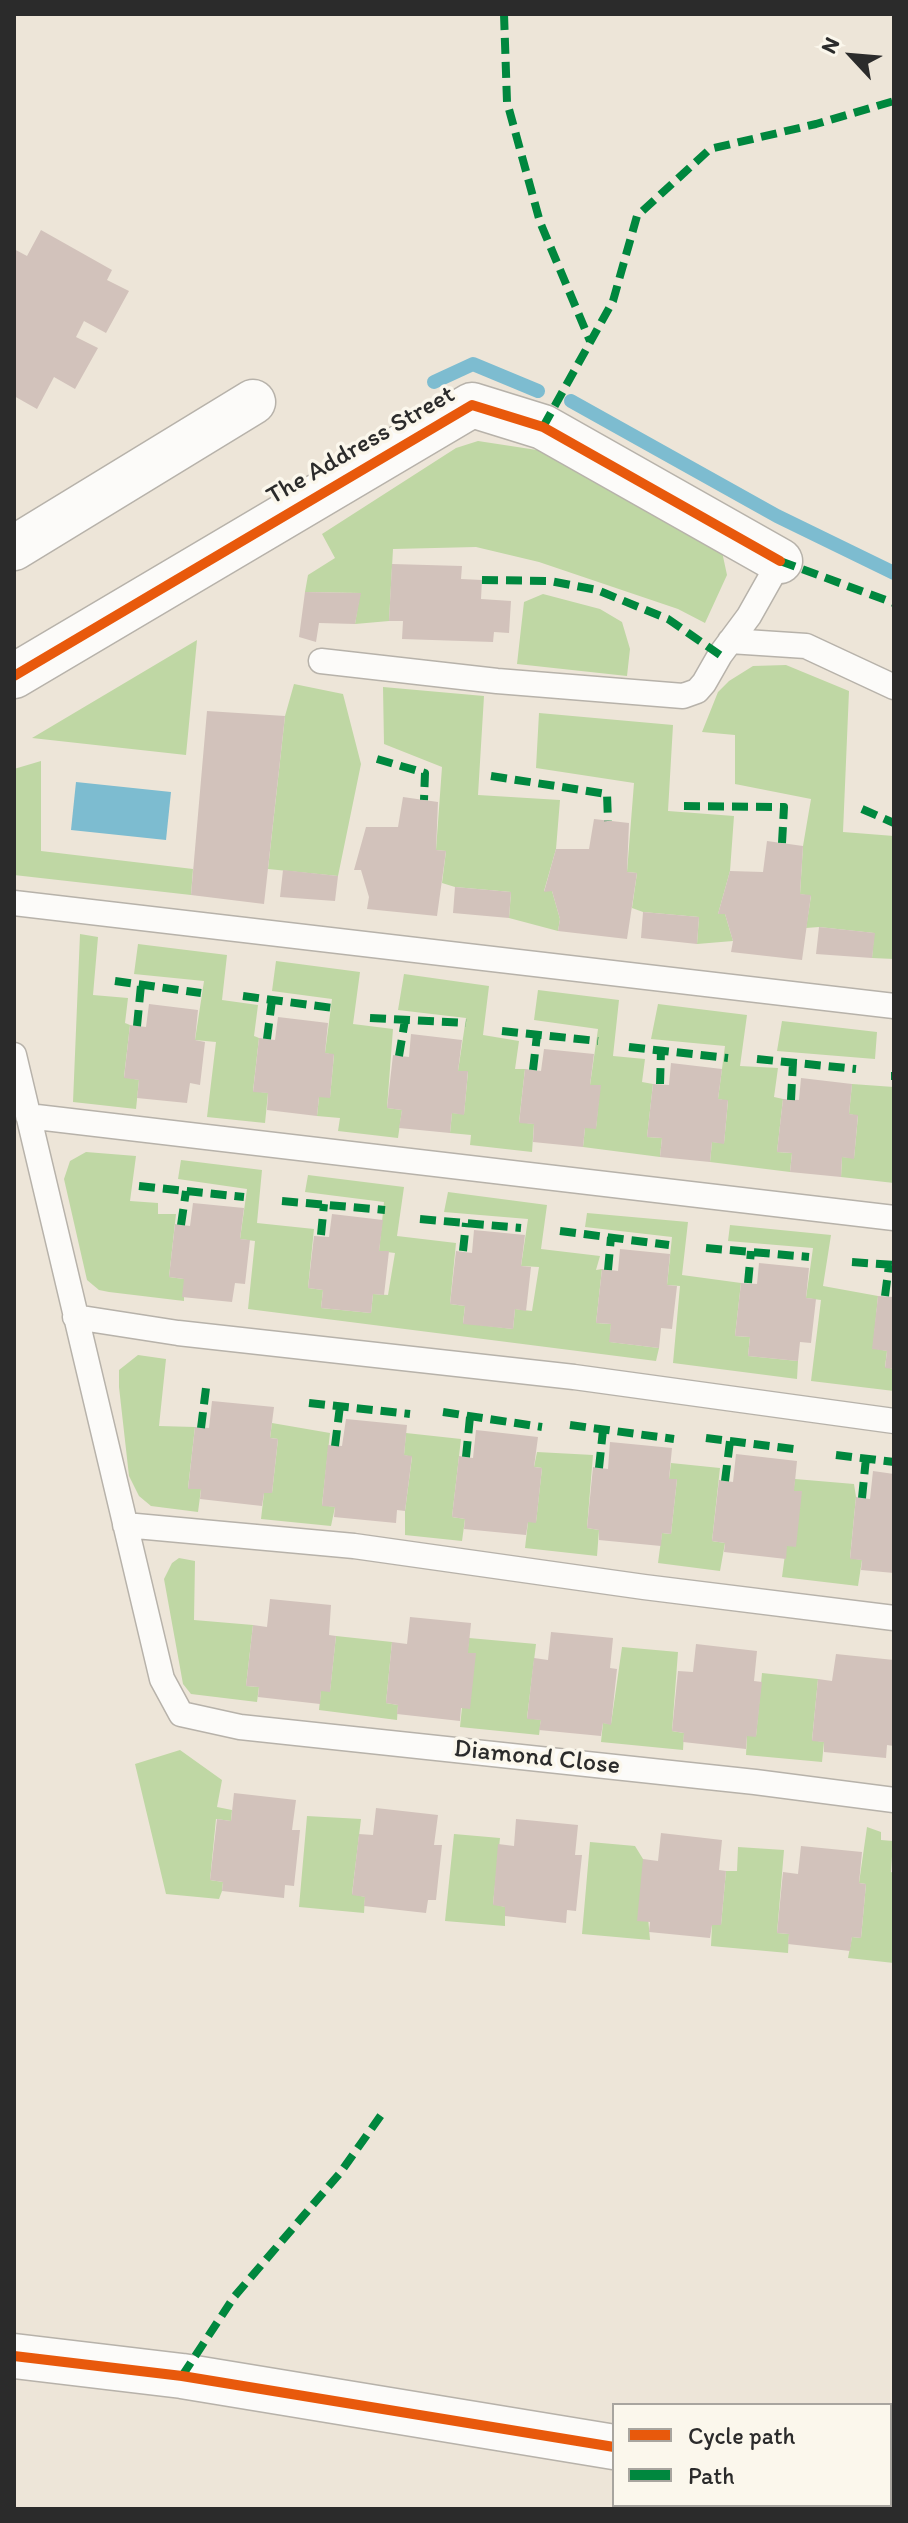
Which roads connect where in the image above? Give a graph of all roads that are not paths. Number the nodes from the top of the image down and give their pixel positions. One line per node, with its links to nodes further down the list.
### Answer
1 (253, 402): 2 (street)
2 (14, 548)
3 (780, 561): 4 (lane); 6 (street, The Address Street)
4 (730, 641): 5 (lane); 7 (lane)
5 (321, 661)
6 (14, 676)
7 (894, 687)
8 (14, 903): 9 (lane)
9 (894, 1006)
10 (14, 1055): 11 (lane)
11 (28, 1116): 12 (lane); 13 (lane)
12 (894, 1218)
13 (75, 1317): 14 (lane); 15 (lane)
14 (894, 1421)
15 (125, 1525): 16 (lane); 17 (lane, Diamond Close)
16 (894, 1618)
17 (894, 1800)
18 (14, 2356): 19 (street)
19 (612, 2447)

